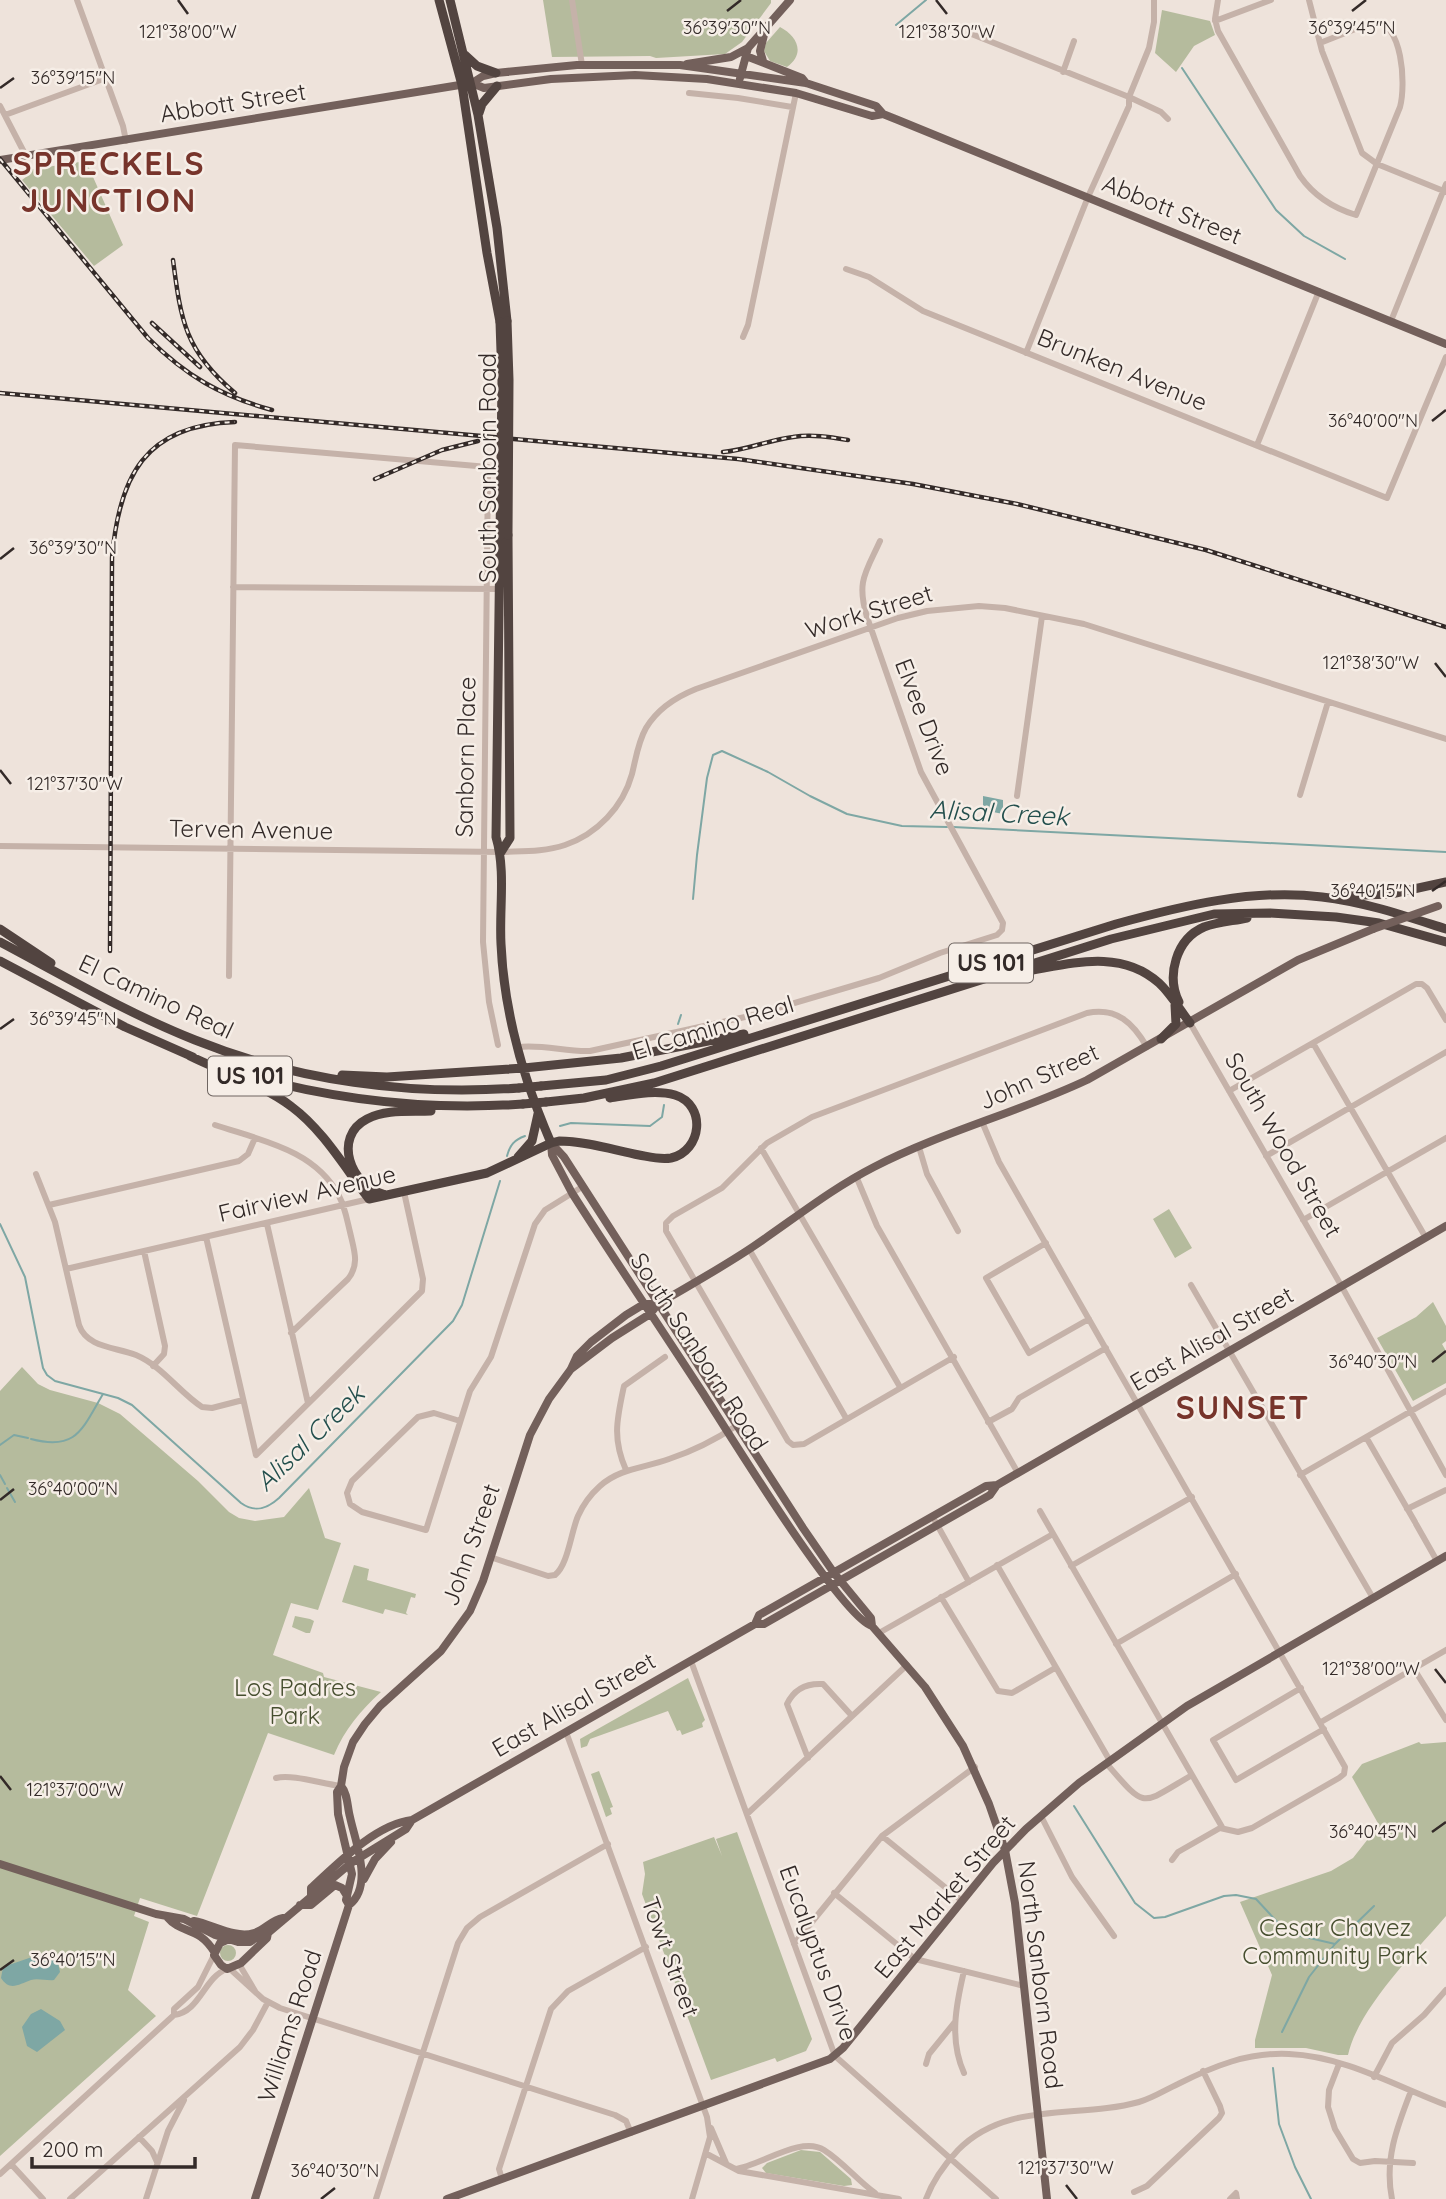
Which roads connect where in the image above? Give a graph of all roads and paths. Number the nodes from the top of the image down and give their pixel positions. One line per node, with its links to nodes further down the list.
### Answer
1 (78, 0): 23 (street)
2 (439, 0): 25 (highway)
3 (450, 0): 16 (highway)
4 (572, 0): 18 (street)
5 (790, 0): 11 (main road)
6 (1154, 0): 30 (street)
7 (1218, 0): 10 (street)
8 (1271, 0): 10 (street)
9 (1309, 0): 14 (street)
10 (1215, 21): 40 (street)
11 (766, 25): 15 (main road); 17 (main road)
12 (969, 33): 20 (street)
13 (1074, 41): 20 (street)
14 (1320, 43): 40 (street); 40 (street)
15 (747, 52): 17 (main road); 19 (main road); 22 (main road)
16 (465, 54): 21 (highway); 25 (highway)
17 (763, 61): 24 (main road)
18 (582, 65): 19 (main road, Abbott Street); 21 (main road, Abbott Street)
19 (680, 65): 22 (main road, Abbott Street)
20 (1063, 72): 30 (street)
21 (496, 73): 25 (main road, Abbott Street)
22 (741, 75): 24 (main road, Abbott Street); 26 (main road)
23 (106, 78): 34 (street); 37 (street)
24 (806, 83): 33 (main road, Abbott Street)
25 (467, 84): 27 (main road, Abbott Street); 35 (highway, South Sanborn Road); 37 (main road, Abbott Street); 45 (highway, South Sanborn Road)
26 (739, 84): 27 (main road, Abbott Street); 29 (main road, Abbott Street)
27 (497, 86): 35 (highway)
28 (689, 93): 32 (street)
29 (796, 93): 32 (street); 33 (main road, Abbott Street)
30 (1129, 97): 36 (street); 42 (street)
31 (0, 106): 34 (street)
32 (793, 107): 47 (street)
33 (883, 114): 42 (main road, Abbott Street)
34 (5, 115): 38 (street)
35 (478, 115): 45 (highway, South Sanborn Road)
36 (1168, 119)
37 (126, 141): 38 (main road, Abbott Street)
38 (26, 156): 39 (main road, Abbott Street)
39 (0, 160)
40 (1377, 164): 41 (street)
41 (1445, 189): 46 (street)
42 (1088, 197): 44 (main road, Abbott Street); 49 (street)
43 (846, 269): 49 (street, Brunken Avenue)
44 (1319, 291): 46 (main road, Abbott Street); 51 (street)
45 (503, 321): 52 (highway, South Sanborn Road, bridge)
46 (1391, 321): 48 (main road, Abbott Street)
47 (743, 337)
48 (1446, 344)
49 (1026, 353): 51 (street, Brunken Avenue)
50 (1446, 357): 51 (street, Brunken Avenue)
51 (1257, 445)
52 (504, 535): 56 (highway, South Sanborn Road); 66 (highway, South Sanborn Road)
53 (880, 541): 58 (street, Elvee Drive)
54 (233, 587): 55 (street); 55 (street, Sanborn Place); 64 (street)
55 (487, 589): 56 (street); 65 (street, Sanborn Place)
56 (499, 589): 66 (highway, South Sanborn Road)
57 (1042, 616): 58 (street, Work Street); 59 (street, Work Street); 61 (street)
58 (871, 628): 66 (street, Work Street); 86 (street, Elvee Drive)
59 (1328, 702): 60 (street, Work Street); 62 (street)
60 (1446, 739)
61 (1017, 796)
62 (1300, 796)
63 (0, 846): 64 (street, Terven Avenue)
64 (230, 850): 65 (street, Terven Avenue); 76 (street)
65 (484, 852): 66 (street, Terven Avenue); 85 (street, Sanborn Place)
66 (501, 852): 86 (highway, South Sanborn Road)
67 (1446, 882): 68 (highway)
68 (1321, 897): 72 (highway, El Camino Real / US 101); 82 (highway, El Camino Real / US 101)
69 (1442, 904): 81 (main road, John Street, bridge)
70 (1270, 913): 74 (highway, El Camino Real / US 101); 77 (highway, El Camino Real / US 101); 81 (highway)
71 (0, 929): 78 (highway)
72 (1446, 929)
73 (0, 942): 78 (highway, El Camino Real / US 101)
74 (1446, 943)
75 (0, 961): 89 (highway, El Camino Real / US 101)
76 (229, 976)
77 (991, 978): 79 (highway); 93 (highway, El Camino Real / US 101)
78 (100, 995): 90 (highway, El Camino Real / US 101)
79 (1171, 997): 81 (highway); 83 (highway)
80 (1446, 1020): 84 (street)
81 (1190, 1023): 83 (main road, John Street); 92 (street, South Wood Street)
82 (767, 1032): 90 (highway, El Camino Real / US 101, bridge); 91 (highway)
83 (1161, 1039): 87 (main road, John Street)
84 (1313, 1043): 92 (street); 95 (street)
85 (498, 1045)
86 (518, 1047): 91 (highway, South Sanborn Road)
87 (1147, 1047): 97 (main road, John Street); 103 (street)
88 (1446, 1052): 95 (street)
89 (190, 1056): 94 (highway, El Camino Real / US 101); 113 (highway)
90 (262, 1063): 91 (highway)
91 (524, 1068): 96 (highway, South Sanborn Road)
92 (1229, 1091): 104 (street, South Wood Street)
93 (584, 1098): 94 (highway, El Camino Real / US 101, bridge); 101 (highway)
94 (467, 1107): 112 (highway)
95 (1350, 1108): 104 (street); 106 (street)
96 (538, 1112): 101 (highway, South Sanborn Road); 105 (highway)
97 (983, 1124): 102 (main road, John Street); 123 (street)
98 (215, 1125): 100 (street)
99 (1446, 1138): 106 (street)
100 (255, 1139): 114 (street); 115 (street)
101 (551, 1143): 105 (highway, Fairview Avenue); 109 (main road, South Sanborn Road); 111 (main road, South Sanborn Road)
102 (919, 1147): 108 (main road, John Street); 120 (street)
103 (761, 1148): 116 (street); 127 (street)
104 (1266, 1156): 117 (street, South Wood Street)
105 (512, 1163): 110 (highway, Fairview Avenue)
106 (1387, 1172): 117 (street); 122 (street)
107 (36, 1174): 114 (street)
108 (856, 1177): 116 (main road, John Street); 138 (street)
109 (582, 1187): 111 (street); 131 (main road, South Sanborn Road)
110 (404, 1192): 112 (highway, Fairview Avenue); 144 (street)
111 (572, 1193): 130 (main road, South Sanborn Road); 148 (street)
112 (388, 1195): 113 (highway, Fairview Avenue)
113 (369, 1199): 115 (street, Fairview Avenue)
114 (49, 1205): 126 (street)
115 (343, 1206): 118 (street, Fairview Avenue); 134 (street)
116 (799, 1213): 124 (main road, John Street); 141 (street)
117 (1303, 1220): 129 (street, South Wood Street)
118 (267, 1224): 121 (street, Fairview Avenue); 134 (street)
119 (1446, 1226): 122 (main road, East Alisal Street)
120 (958, 1231)
121 (206, 1237): 125 (street, Fairview Avenue); 143 (street)
122 (1426, 1238): 129 (main road, East Alisal Street)
123 (1046, 1243): 133 (street); 133 (street)
124 (749, 1249): 127 (main road, John Street); 147 (street)
125 (144, 1251): 126 (street, Fairview Avenue); 139 (street)
126 (66, 1269): 139 (street)
127 (696, 1282): 131 (main road, John Street); 147 (street)
128 (1191, 1285): 136 (street)
129 (1342, 1287): 136 (main road, East Alisal Street); 146 (street, South Wood Street)
130 (643, 1304): 131 (main road, John Street); 132 (main road, South Sanborn Road); 140 (main road, John Street)
131 (657, 1304): 132 (main road, John Street); 150 (main road, South Sanborn Road)
132 (650, 1314): 140 (main road, John Street); 151 (main road, South Sanborn Road)
133 (1089, 1319): 135 (street)
134 (291, 1333): 144 (street)
135 (1106, 1348): 145 (street); 149 (street)
136 (1230, 1352): 145 (main road, East Alisal Street); 155 (street)
137 (665, 1356): 153 (street)
138 (954, 1357): 141 (street); 149 (street)
139 (153, 1366): 143 (street)
140 (571, 1369): 166 (main road, John Street)
141 (900, 1387): 147 (street)
142 (1446, 1391): 146 (street)
143 (243, 1400): 144 (street)
144 (308, 1403)
145 (1138, 1404): 154 (main road, East Alisal Street); 159 (street)
146 (1411, 1411): 152 (street); 156 (street, South Wood Street)
147 (846, 1419)
148 (460, 1421): 148 (street)
149 (988, 1422): 154 (street)
150 (736, 1426): 151 (street); 171 (main road, South Sanborn Road)
151 (727, 1432): 153 (street); 171 (main road, South Sanborn Road)
152 (1366, 1437): 155 (street); 160 (street)
153 (625, 1470): 166 (street)
154 (1018, 1473): 157 (main road, East Alisal Street)
155 (1300, 1475): 175 (street)
156 (1446, 1475)
157 (997, 1485): 162 (main road, East Alisal Street); 163 (main road, East Alisal Street)
158 (1446, 1490): 160 (street)
159 (1192, 1497): 169 (street); 170 (street)
160 (1408, 1509): 167 (street)
161 (1040, 1511): 164 (street)
162 (932, 1517): 163 (street); 171 (main road, East Alisal Street)
163 (937, 1526): 172 (street); 173 (main road, East Alisal Street)
164 (1053, 1534): 168 (street); 169 (street)
165 (1446, 1556): 167 (main road, East Market Street)
166 (490, 1557): 196 (main road, John Street)
167 (1437, 1561): 175 (main road, East Market Street)
168 (998, 1566): 172 (street); 183 (street)
169 (1071, 1566): 178 (street)
170 (1236, 1574): 178 (street); 180 (street)
171 (830, 1575): 173 (main road, North Sanborn Road); 176 (main road, East Alisal Street)
172 (969, 1582): 174 (street)
173 (837, 1584): 176 (main road, East Alisal Street); 177 (main road, North Sanborn Road)
174 (942, 1597): 177 (street); 183 (street)
175 (1373, 1598): 180 (main road, East Market Street)
176 (755, 1624): 181 (main road, East Alisal Street)
177 (878, 1633): 182 (main road, North Sanborn Road)
178 (1116, 1644): 188 (street)
179 (1446, 1650): 184 (street)
180 (1280, 1652): 185 (street); 188 (main road, East Market Street)
181 (691, 1661): 190 (main road, East Alisal Street); 197 (street, Eucalyptus Drive)
182 (907, 1665): 186 (street); 193 (main road, North Sanborn Road)
183 (1055, 1668): 192 (street)
184 (1414, 1669): 187 (street); 189 (street)
185 (1301, 1688): 189 (street); 189 (street)
186 (852, 1716): 191 (street); 191 (street)
187 (1446, 1720)
188 (1162, 1723): 192 (main road, East Market Street); 194 (street)
189 (1323, 1726): 200 (street)
190 (566, 1732): 199 (main road, East Alisal Street); 203 (street, Towt Street)
191 (808, 1758): 197 (street)
192 (1108, 1762): 194 (street); 198 (main road, East Market Street)
193 (975, 1768): 202 (street); 205 (main road, North Sanborn Road)
194 (1192, 1775): 200 (street)
195 (276, 1778): 196 (street)
196 (341, 1786): 204 (main road, John Street); 207 (main road, John Street)
197 (747, 1814): 221 (street, Eucalyptus Drive)
198 (1041, 1816): 205 (main road, East Market Street); 219 (street)
199 (412, 1820): 201 (main road, East Alisal Street); 204 (main road, East Alisal Street)
200 (1222, 1827): 208 (street)
201 (405, 1829): 206 (main road, East Alisal Street); 210 (main road)
202 (882, 1836): 211 (street); 213 (street)
203 (608, 1844): 222 (street, Towt Street); 237 (street)
204 (358, 1847): 206 (main road, Williams Road); 207 (main road, East Alisal Street)
205 (1005, 1850): 213 (main road, East Market Street); 228 (main road, North Sanborn Road)
206 (360, 1857): 207 (main road, East Alisal Street); 210 (main road, Williams Road)
207 (350, 1859): 212 (main road, Williams Road); 214 (main road, East Alisal Street)
208 (1172, 1860)
209 (0, 1864): 215 (main road)
210 (358, 1887): 212 (main road, Williams Road)
211 (834, 1893): 221 (street); 224 (street)
212 (348, 1901): 214 (main road); 235 (main road, Williams Road)
213 (962, 1901): 224 (main road, East Market Street)
214 (300, 1905): 216 (main road, East Alisal Street)
215 (167, 1917): 217 (main road); 223 (main road)
216 (286, 1918): 217 (main road); 218 (main road, East Alisal Street)
217 (184, 1919): 220 (main road)
218 (268, 1933): 220 (main road, East Alisal Street); 225 (main road, East Alisal Street)
219 (1114, 1936)
220 (233, 1940): 223 (main road, East Alisal Street); 225 (main road)
221 (794, 1944): 238 (street, Eucalyptus Drive)
222 (646, 1947): 244 (street); 248 (street, Towt Street)
223 (214, 1954): 226 (main road); 232 (street, East Alisal Street)
224 (915, 1959): 227 (street); 238 (main road, East Market Street)
225 (240, 1963): 226 (main road, East Alisal Street); 230 (street)
226 (228, 1969): 230 (street); 233 (street, East Alisal Street)
227 (964, 1971): 228 (street); 236 (street)
228 (1024, 1986): 249 (main road, North Sanborn Road)
229 (1446, 1990): 243 (street)
230 (255, 1991): 231 (street)
231 (268, 2002): 235 (street); 246 (street)
232 (181, 2003): 233 (street); 234 (street, East Alisal Street)
233 (187, 2009): 234 (street, East Alisal Street)
234 (174, 2015): 258 (street, East Alisal Street)
235 (313, 2018): 237 (street); 275 (main road, Williams Road)
236 (955, 2022): 239 (street); 242 (street)
237 (422, 2053): 244 (street); 276 (street)
238 (835, 2056): 248 (main road, East Market Street); 255 (street, Eucalyptus Drive)
239 (926, 2064)
240 (1339, 2064): 241 (street); 243 (street); 256 (street)
241 (1203, 2071): 249 (street); 268 (street)
242 (964, 2073)
243 (1374, 2077): 245 (street)
244 (525, 2087): 251 (street); 265 (street)
245 (1410, 2091): 247 (street); 256 (street)
246 (186, 2095): 252 (street); 259 (street)
247 (1446, 2105)
248 (704, 2106): 250 (street, Towt Street); 251 (main road, East Market Street)
249 (1038, 2114): 255 (street); 282 (main road, North Sanborn Road)
250 (707, 2117): 253 (street, Towt Street); 260 (street)
251 (631, 2133): 265 (main road, East Market Street)
252 (139, 2137): 259 (street); 266 (street)
253 (707, 2154): 260 (street); 278 (street, Towt Street)
254 (765, 2159): 261 (street); 263 (street); 264 (street)
255 (950, 2159): 280 (street); 281 (street, Eucalyptus Drive)
256 (1390, 2162): 257 (street); 284 (street)
257 (1413, 2163)
258 (11, 2164): 262 (street, East Alisal Street); 271 (street)
259 (157, 2164): 274 (street)
260 (727, 2165): 261 (street)
261 (734, 2169): 264 (street)
262 (0, 2174)
263 (853, 2175): 267 (street); 269 (street)
264 (766, 2176): 267 (street)
265 (502, 2179): 277 (main road, East Market Street)
266 (83, 2188): 272 (street); 273 (street)
267 (844, 2190): 269 (street)
268 (1134, 2192)
269 (880, 2196): 279 (street)
270 (1237, 2196): 283 (street)
271 (43, 2199)
272 (70, 2199)
273 (78, 2199)
274 (146, 2199)
275 (255, 2199)
276 (376, 2199)
277 (447, 2199)
278 (692, 2199)
279 (899, 2199)
280 (926, 2199)
281 (996, 2199)
282 (1047, 2199)
283 (1230, 2199)
284 (1392, 2199)

